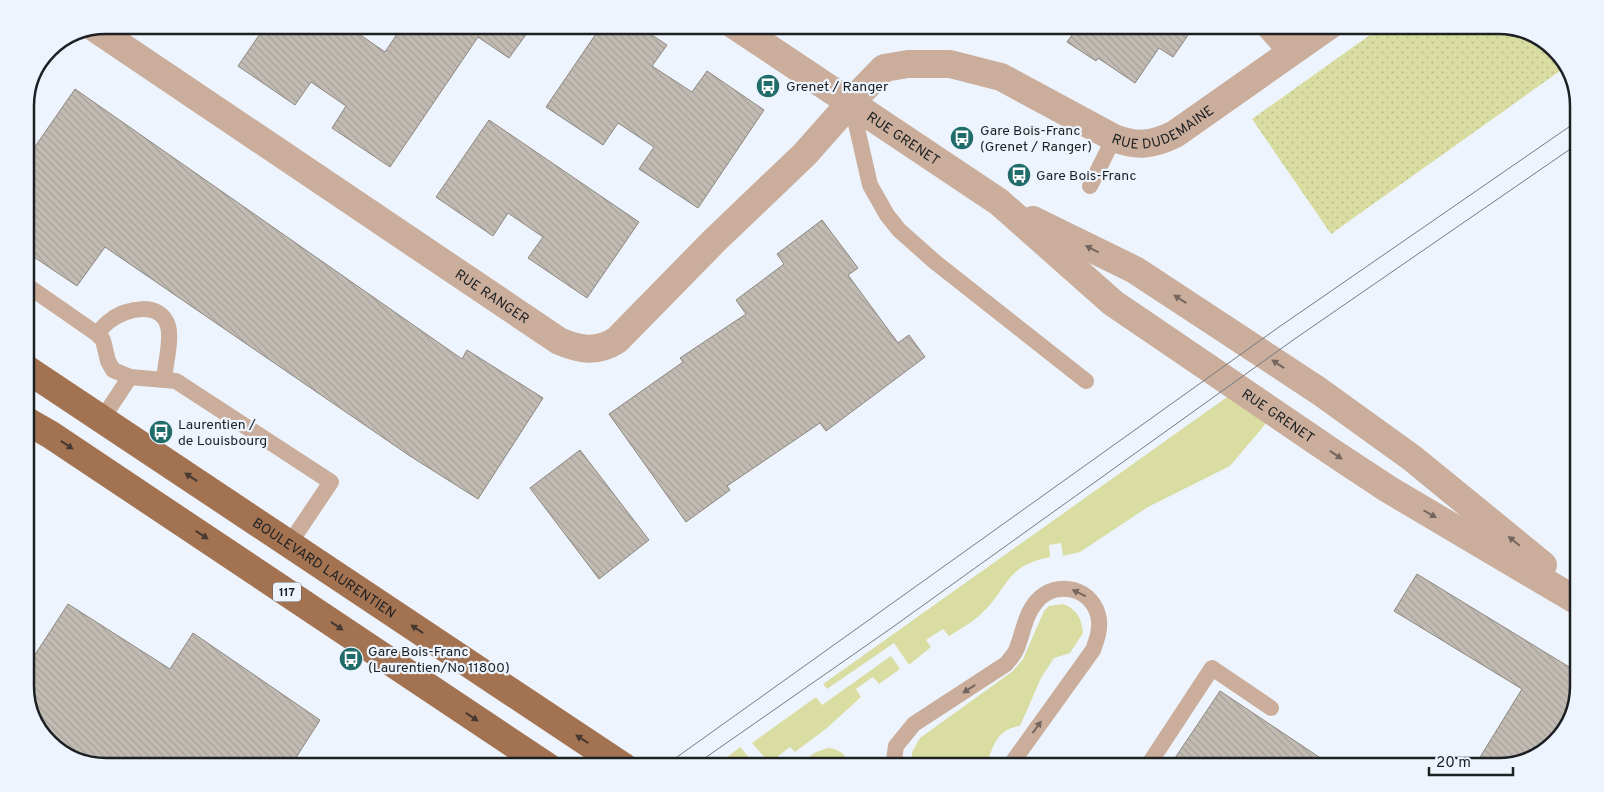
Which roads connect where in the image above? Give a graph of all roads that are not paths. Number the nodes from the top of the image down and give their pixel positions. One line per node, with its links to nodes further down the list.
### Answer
1 (104, 34): 6 (street, RUE RANGER)
2 (748, 34): 6 (street, RUE GRENET)
3 (1278, 34): 5 (street)
4 (1317, 34): 5 (street, RUE DUDEMAINE)
5 (1292, 51): 7 (street, RUE DUDEMAINE)
6 (851, 102): 7 (street, RUE DUDEMAINE); 9 (street, RUE GRENET); 15 (lane)
7 (1114, 138): 8 (lane)
8 (1090, 186)
9 (999, 202): 19 (street, RUE GRENET, one-way to 9); 20 (street, RUE GRENET, one-way to 20)
10 (34, 290): 11 (lane)
11 (97, 334): 13 (lane); 14 (lane)
12 (34, 374): 16 (main road, BOULEVARD LAURENTIEN)
13 (130, 378): 14 (lane); 16 (lane)
14 (164, 380): 18 (lane)
15 (1086, 381)
16 (102, 419): 18 (main road, BOULEVARD LAURENTIEN, one-way to 16)
17 (34, 425): 22 (main road, 117, one-way to 22)
18 (290, 543): 23 (main road, BOULEVARD LAURENTIEN, one-way to 18)
19 (1570, 587)
20 (1570, 597)
21 (1271, 708): 26 (lane)
22 (535, 758)
23 (611, 758)
24 (894, 758): 25 (lane, one-way to 24)
25 (1015, 758)
26 (1153, 758)

